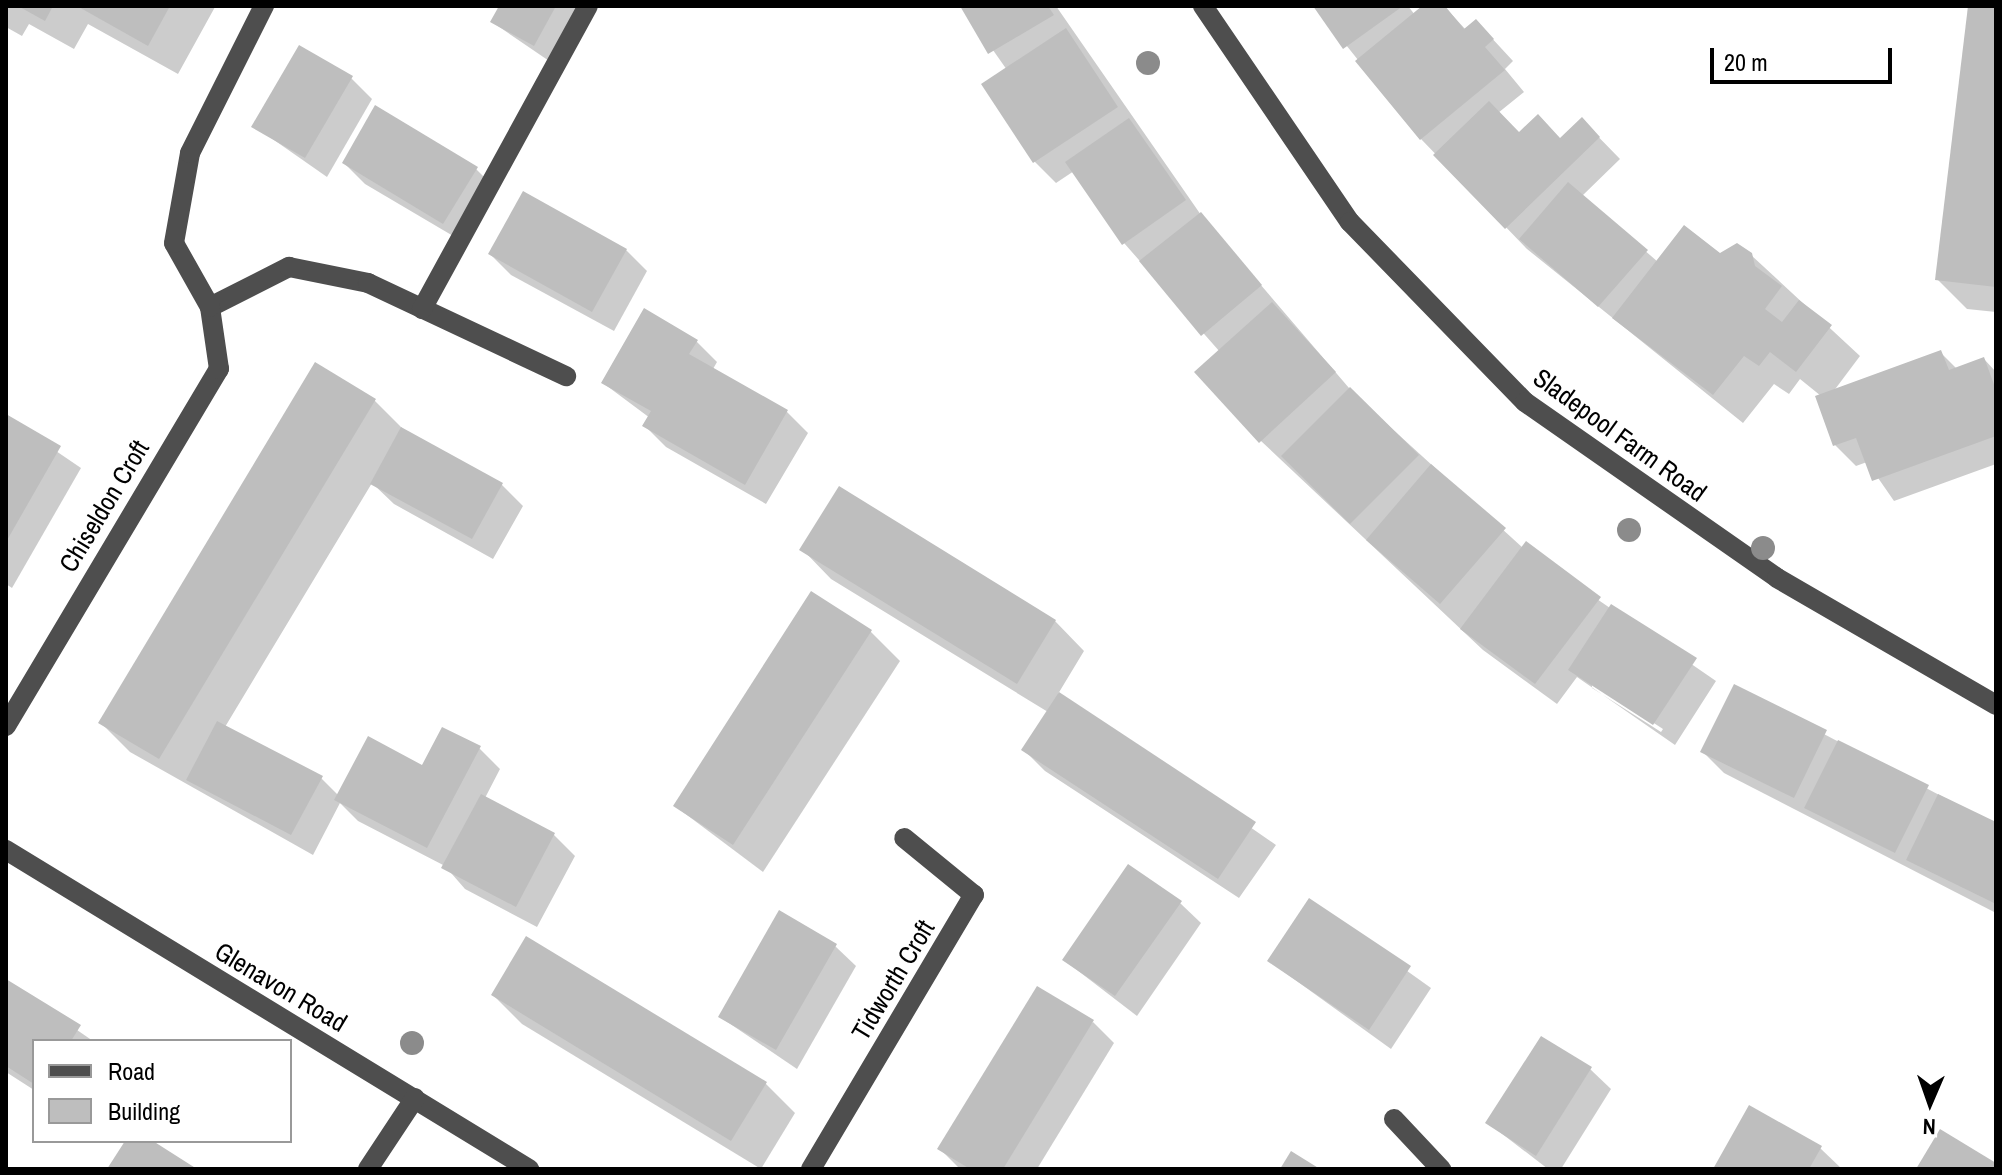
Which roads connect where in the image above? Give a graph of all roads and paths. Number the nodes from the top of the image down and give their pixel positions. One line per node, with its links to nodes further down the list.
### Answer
1 (264, 6): 4 (street, Chiseldon Croft)
2 (588, 6): 5 (street)
3 (1203, 6): 7 (street, Sladepool Farm Road)
4 (210, 307): 5 (street); 8 (street, Chiseldon Croft)
5 (422, 309): 6 (street)
6 (566, 376)
7 (1996, 705)
8 (6, 726)
9 (904, 838): 15 (street, Tidworth Croft)
10 (6, 850): 11 (street, Glenavon Road)
11 (415, 1098): 13 (street); 14 (street, Glenavon Road)
12 (1394, 1119): 16 (street)
13 (368, 1169)
14 (529, 1169)
15 (811, 1169)
16 (1441, 1169)

